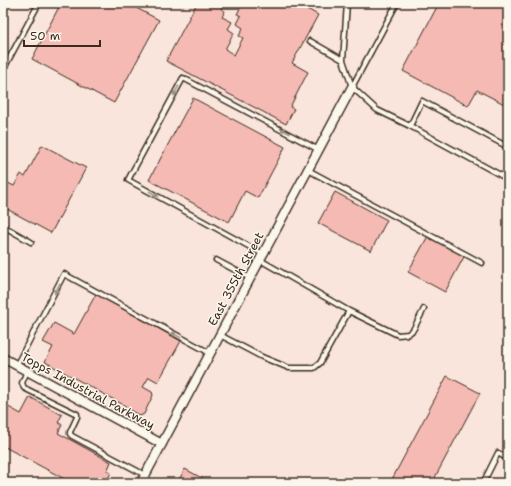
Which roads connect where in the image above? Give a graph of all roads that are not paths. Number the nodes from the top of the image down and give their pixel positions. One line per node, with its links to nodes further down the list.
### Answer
1 (39, 3): 6 (lane)
2 (347, 3): 5 (lane)
3 (397, 3): 7 (lane)
4 (310, 41): 5 (lane)
5 (343, 60): 7 (lane)
6 (3, 70)
7 (352, 87): 8 (lane); 10 (street, East 355th Street)
8 (410, 126): 9 (lane); 11 (lane)
9 (508, 147)
10 (319, 150): 12 (street, East 355th Street); 15 (lane, one-way to 15)
11 (508, 168)
12 (308, 170): 15 (street, East 355th Street); 17 (lane)
13 (3, 226): 14 (lane)
14 (31, 242)
15 (262, 257): 18 (street, East 355th Street); 20 (lane)
16 (216, 260): 18 (lane)
17 (482, 263)
18 (250, 278): 21 (street, East 355th Street)
19 (424, 309): 20 (lane)
20 (349, 311): 21 (lane)
21 (220, 335): 22 (street, East 355th Street)
22 (210, 353): 24 (lane, one-way to 24); 26 (street, East 355th Street)
23 (3, 358): 24 (street, Topps Industrial Parkway)
24 (16, 366): 25 (street, Topps Industrial Parkway)
25 (27, 371): 26 (street, Topps Industrial Parkway); 28 (lane)
26 (162, 444): 28 (street, East 355th Street)
27 (508, 459): 30 (lane)
28 (145, 475): 29 (street, East 355th Street)
29 (141, 483)
30 (483, 483)

